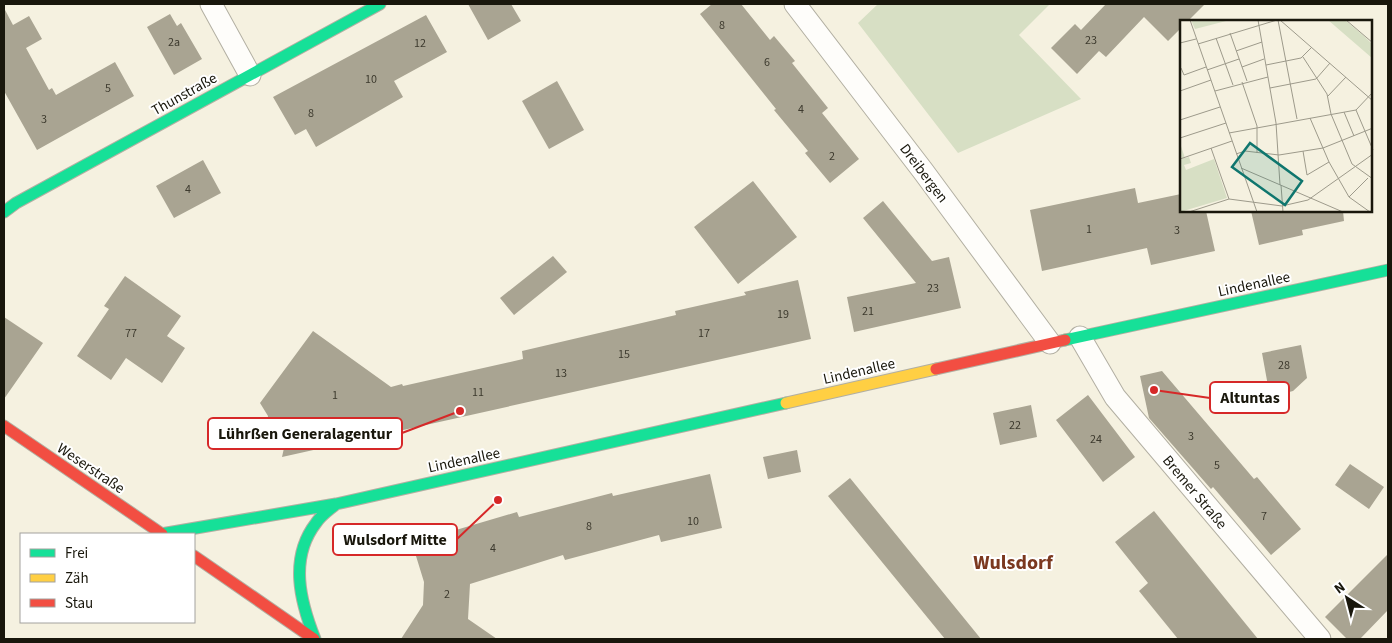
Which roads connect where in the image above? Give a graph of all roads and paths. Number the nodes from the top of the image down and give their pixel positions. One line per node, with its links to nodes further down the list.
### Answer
1 (211, 4): 4 (street)
2 (380, 4): 4 (street, Thunstraße)
3 (796, 4): 8 (street, Dreibergen)
4 (250, 75): 5 (street, Thunstraße)
5 (4, 212)
6 (1388, 270): 7 (street, Lindenallee)
7 (1080, 337): 8 (street, Lindenallee); 15 (street, Bremer Straße)
8 (1050, 343): 10 (street, Lindenallee)
9 (4, 426): 11 (street, Weserstraße)
10 (336, 504): 12 (street, Lindenallee); 14 (street, Lindenallee)
11 (161, 533)
12 (168, 533)
13 (195, 557): 14 (street)
14 (315, 639)
15 (1320, 639)

